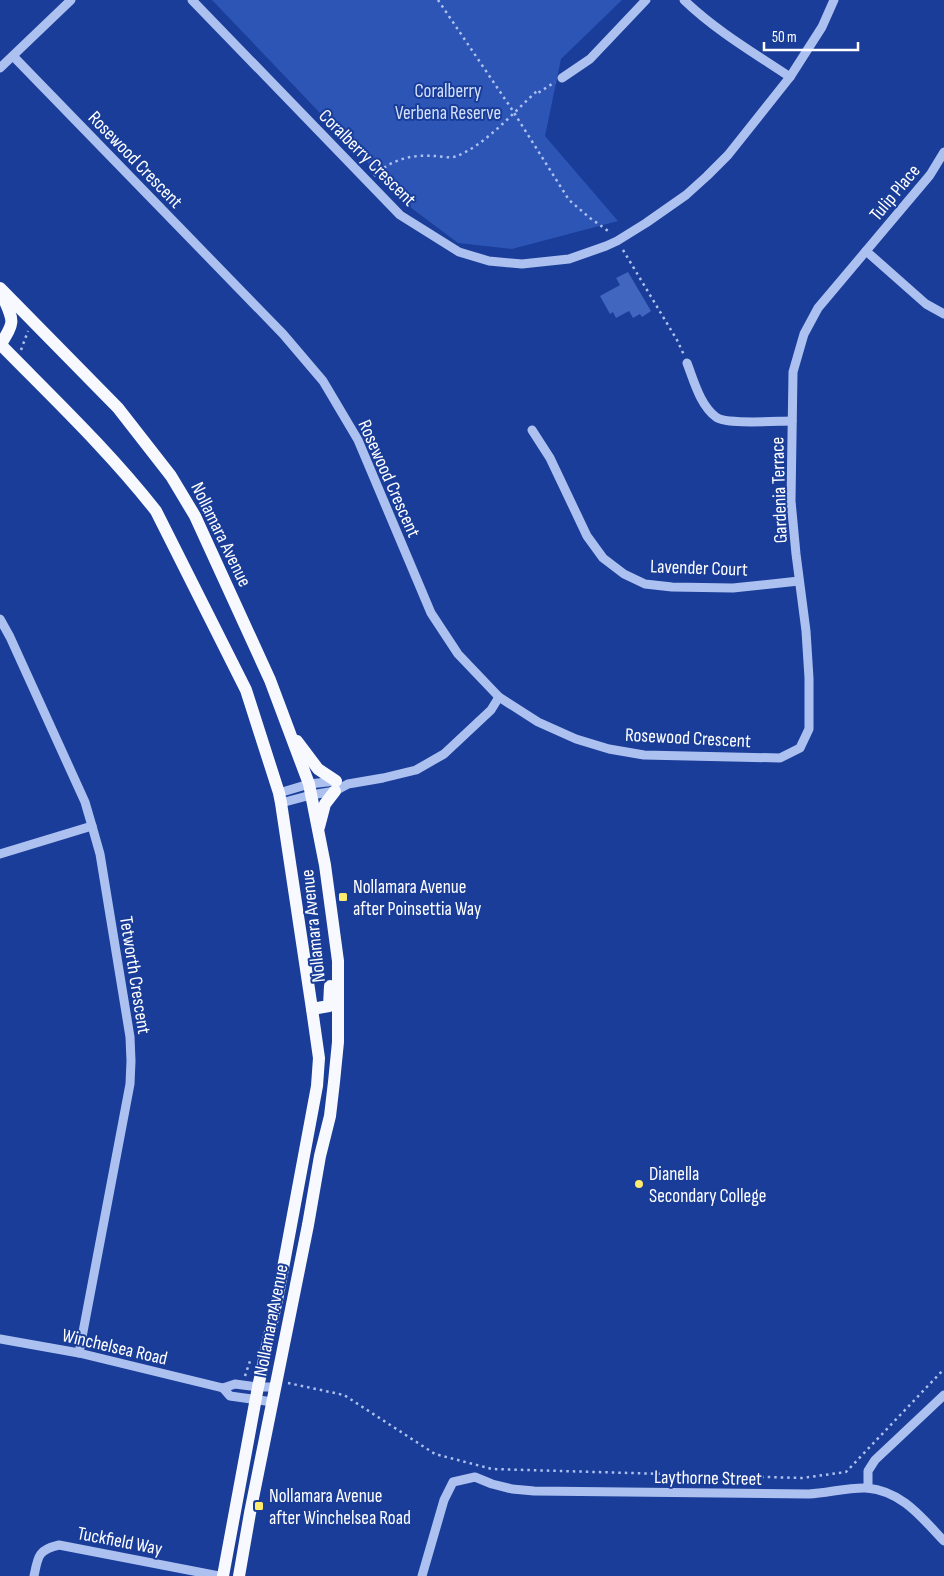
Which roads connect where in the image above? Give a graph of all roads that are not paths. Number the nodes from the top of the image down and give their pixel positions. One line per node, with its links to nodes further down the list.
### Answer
1 (71, 0): 6 (street)
2 (192, 0): 8 (street, Coralberry Crescent)
3 (646, 0): 9 (street)
4 (684, 0): 8 (street)
5 (834, 0): 8 (street, Coralberry Crescent)
6 (13, 56): 7 (street); 20 (street, Rosewood Crescent)
7 (0, 68)
8 (790, 77)
9 (562, 78)
10 (944, 152): 11 (street, Tulip Place)
11 (866, 251): 13 (street); 16 (street, Gardenia Terrace)
12 (0, 289): 14 (main road); 21 (main road, Nollamara Avenue)
13 (944, 314)
14 (0, 344): 25 (main road, Nollamara Avenue)
15 (687, 363): 16 (street)
16 (792, 421): 18 (street, Gardenia Terrace)
17 (532, 430): 18 (street, Lavender Court)
18 (799, 581): 22 (street, Gardenia Terrace)
19 (0, 619): 26 (street, Tetworth Crescent)
20 (499, 697): 22 (street, Rosewood Crescent); 23 (street)
21 (288, 729): 23 (main road); 24 (main road, Nollamara Avenue)
22 (800, 748)
23 (340, 785): 24 (street); 27 (main road)
24 (310, 790): 25 (street); 27 (main road, Nollamara Avenue)
25 (280, 798): 30 (main road, Nollamara Avenue)
26 (92, 826): 28 (street); 32 (street, Tetworth Crescent)
27 (318, 830): 29 (main road, Nollamara Avenue)
28 (0, 854)
29 (336, 947): 30 (main road); 33 (main road, Nollamara Avenue)
30 (312, 1009): 34 (main road, Nollamara Avenue)
31 (0, 1339): 32 (street, Winchelsea Road)
32 (79, 1353): 35 (street, Winchelsea Road)
33 (281, 1385): 34 (street, Winchelsea Road); 38 (main road, Nollamara Avenue)
34 (258, 1387): 35 (street, Winchelsea Road); 37 (main road, Nollamara Avenue)
35 (223, 1388): 37 (street, Winchelsea Road)
36 (944, 1396): 39 (street)
37 (255, 1400): 38 (street, Winchelsea Road); 43 (main road, Nollamara Avenue)
38 (273, 1402): 44 (main road, Nollamara Avenue)
39 (868, 1488): 40 (street, Laythorne Street); 45 (street, Laythorne Street)
40 (944, 1541)
41 (34, 1576): 42 (street, Tuckfield Way)
42 (219, 1576)
43 (224, 1576)
44 (239, 1576)
45 (422, 1576)

